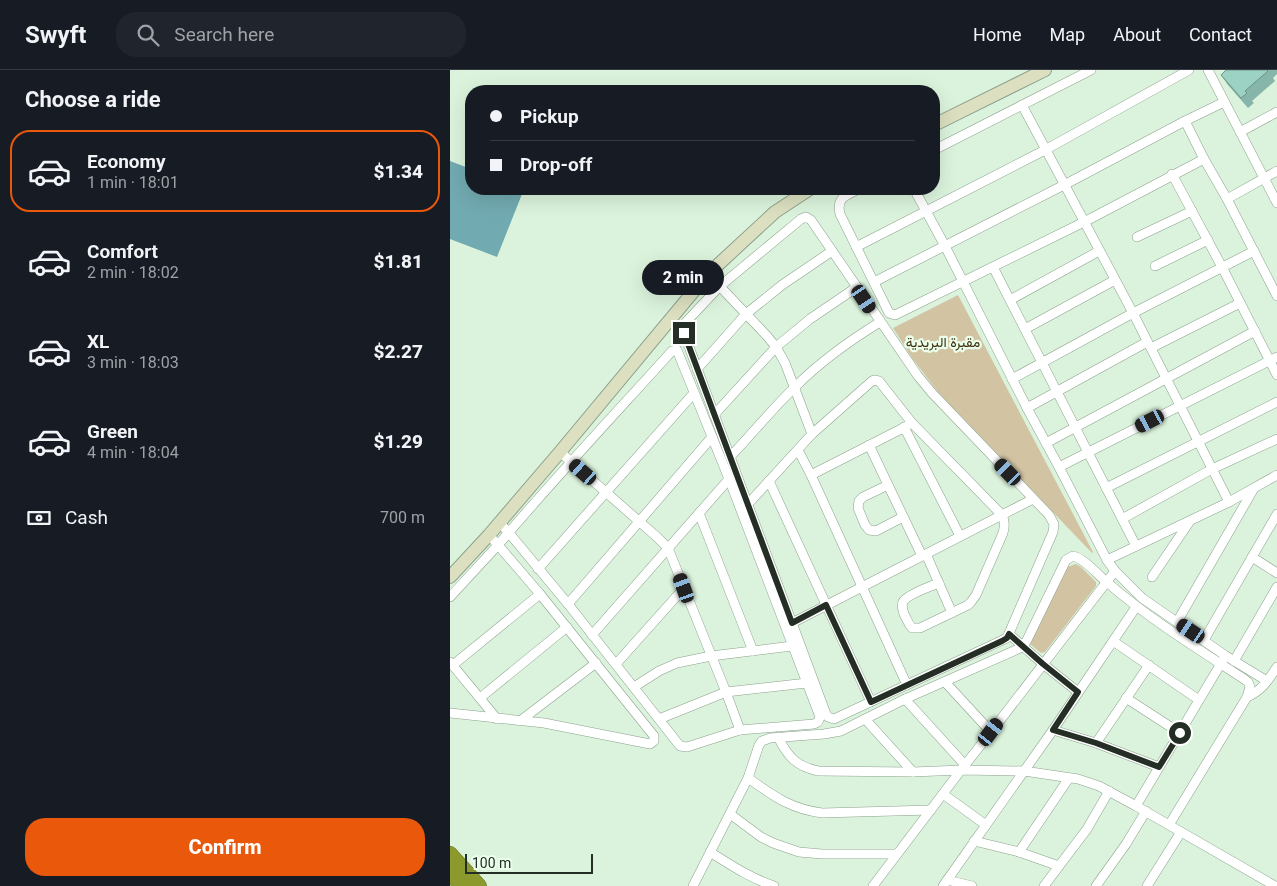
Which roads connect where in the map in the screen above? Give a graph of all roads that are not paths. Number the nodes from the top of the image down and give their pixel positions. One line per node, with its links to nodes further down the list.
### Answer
1 (1045, 70): 9 (street)
2 (1091, 70): 6 (street)
3 (1189, 70): 12 (street)
4 (1208, 70): 5 (street)
5 (1224, 102): 8 (street); 10 (street)
6 (1022, 106): 11 (street); 12 (street)
7 (1277, 112): 10 (street)
8 (1185, 121): 13 (street); 17 (street)
9 (940, 122)
10 (1240, 132): 16 (street)
11 (940, 147)
12 (1045, 150): 17 (street); 23 (street)
13 (1204, 159): 15 (street); 21 (street)
14 (1277, 171): 16 (street)
15 (1172, 174): 24 (street); 25 (street)
16 (1263, 178): 21 (street); 22 (street)
17 (1064, 185): 25 (street); 28 (street)
18 (801, 195): 36 (street)
19 (847, 195): 29 (street)
20 (917, 195): 23 (street)
21 (1227, 199): 32 (street)
22 (1277, 203)
23 (926, 211): 28 (street); 29 (street)
24 (1192, 211): 26 (street); 27 (street)
25 (1084, 222): 31 (street); 34 (street)
26 (1137, 237)
27 (1208, 240): 33 (street); 35 (street)
28 (945, 246): 38 (street); 39 (street)
29 (856, 248): 38 (street)
30 (832, 251): 40 (street); 41 (street); 46 (street)
31 (1099, 251): 37 (street); 43 (street)
32 (1254, 251): 35 (street); 42 (street)
33 (1155, 266)
34 (993, 267): 39 (street); 43 (street)
35 (1222, 267): 44 (street); 45 (street)
36 (708, 274): 40 (street); 74 (street)
37 (1115, 280): 45 (street); 48 (street)
38 (874, 282): 39 (street)
39 (962, 282): 56 (street)
40 (719, 287): 46 (street); 54 (street)
41 (857, 287): 47 (street); 51 (street)
42 (1277, 296)
43 (1010, 300): 48 (street)
44 (1240, 303): 49 (street); 50 (street)
45 (1133, 313): 50 (street); 53 (street)
46 (746, 314): 51 (street); 54 (street)
47 (880, 322): 58 (street); 88 (street)
48 (1025, 329): 53 (street)
49 (1255, 332): 52 (street); 57 (street)
50 (1149, 345): 57 (street); 59 (street)
51 (776, 347): 58 (street); 64 (street)
52 (1273, 359): 55 (street); 62 (street)
53 (1042, 362): 56 (street); 59 (street)
54 (697, 369): 64 (street)
55 (1277, 375)
56 (1012, 379): 63 (street)
57 (1166, 379): 62 (street); 66 (street)
58 (794, 387): 67 (street); 76 (street)
59 (1057, 392): 63 (street); 66 (street)
60 (694, 393): 68 (street); 77 (street); 87 (street)
61 (1277, 402): 70 (street)
62 (1180, 406): 70 (street); 75 (street)
63 (1027, 408): 71 (street)
64 (714, 415): 76 (street)
65 (908, 425): 67 (street); 72 (street); 93 (street); 101 (street)
66 (1075, 427): 71 (street); 75 (street)
67 (812, 434): 73 (street)
68 (712, 437): 82 (street); 98 (street)
69 (1277, 439): 79 (street)
70 (1198, 442): 79 (street); 85 (street)
71 (1046, 443): 78 (street)
72 (869, 446): 80 (street); 84 (street)
73 (798, 450): 80 (street); 83 (street)
74 (560, 452): 77 (street); 97 (street)
75 (1088, 452): 78 (street); 85 (street)
76 (730, 457): 90 (street)
77 (571, 462): 87 (street); 99 (street)
78 (1059, 467): 107 (street)
79 (1212, 469): 89 (street); 95 (street)
80 (811, 475): 115 (street)
81 (1277, 475): 86 (street)
82 (729, 479): 91 (street); 131 (street)
83 (769, 481): 90 (street); 121 (street)
84 (888, 485): 94 (street); 94 (street)
85 (1106, 488): 95 (street)
86 (1253, 489): 89 (street); 124 (street)
87 (606, 493): 98 (street); 108 (street)
88 (1033, 498): 93 (street); 127 (street)
89 (1229, 502): 96 (street)
90 (748, 504): 125 (street)
91 (699, 513): 104 (street); 133 (street)
92 (1277, 514): 106 (street)
93 (1002, 515): 101 (street); 123 (street)
94 (903, 517): 105 (street)
95 (1122, 519): 103 (street)
96 (1190, 520): 103 (street); 112 (street)
97 (499, 522): 99 (street); 100 (street)
98 (638, 522): 104 (street); 120 (street)
99 (509, 533): 102 (street); 108 (street)
100 (489, 535): 102 (street); 111 (street)
101 (960, 536): 105 (street)
102 (498, 546): 118 (street); 119 (street)
103 (1136, 546): 107 (street)
104 (668, 548): 117 (street); 128 (street)
105 (924, 555): 113 (street); 115 (street)
106 (1252, 557): 110 (street); 129 (street)
107 (1107, 560): 109 (street)
108 (538, 569): 120 (street)
109 (1115, 571): 114 (street); 124 (street)
110 (1277, 573)
111 (450, 577)
112 (1152, 577)
113 (939, 583): 123 (street); 123 (street)
114 (1107, 583): 122 (street); 132 (street); 139 (street)
115 (862, 586): 121 (street); 145 (street)
116 (1277, 587): 135 (street)
117 (684, 588): 134 (street); 138 (street)
118 (540, 594): 126 (street); 136 (street)
119 (450, 597)
120 (568, 604): 128 (street)
121 (826, 605): 125 (street); 154 (street)
122 (1136, 607): 130 (street); 135 (street)
123 (952, 613)
124 (1178, 622): 129 (street)
125 (792, 623): 154 (street)
126 (567, 627): 137 (street); 150 (street)
127 (1009, 634): 132 (street); 145 (street)
128 (592, 635): 138 (street)
129 (1204, 640): 135 (street)
130 (1113, 641): 140 (street); 148 (street)
131 (792, 646): 133 (street); 144 (street)
132 (1023, 646): 139 (street); 143 (street)
133 (753, 651): 134 (street)
134 (711, 656): 146 (street); 147 (street)
135 (1227, 660): 142 (street); 149 (street); 153 (street)
136 (451, 663): 150 (street)
137 (596, 663): 159 (street); 159 (street)
138 (616, 664): 146 (street)
139 (1043, 664): 148 (street); 162 (street)
140 (1149, 665): 151 (street); 153 (street)
141 (1277, 667): 142 (street)
142 (1267, 681): 149 (street)
143 (945, 682): 152 (street); 162 (street)
144 (806, 683): 147 (street); 160 (street)
145 (907, 685): 154 (street)
146 (634, 687): 157 (street)
147 (726, 692): 157 (street); 160 (street)
148 (1078, 692): 161 (street)
149 (1248, 697): 179 (street)
150 (480, 698): 156 (street)
151 (1126, 698): 163 (street); 165 (street)
152 (905, 700): 158 (street); 167 (street)
153 (1200, 700): 163 (street)
154 (871, 702)
155 (450, 713): 156 (street)
156 (497, 718): 159 (street)
157 (659, 719): 160 (street)
158 (865, 720): 164 (street); 169 (street)
159 (520, 721)
160 (740, 730)
161 (1053, 730): 165 (street); 168 (street)
162 (991, 732): 167 (street)
163 (1180, 733): 166 (street)
164 (778, 737): 169 (street); 170 (street)
165 (1096, 743): 166 (street)
166 (1159, 767): 174 (street)
167 (963, 768): 168 (street); 169 (street); 173 (street)
168 (1024, 770): 171 (street); 178 (street)
169 (913, 772)
170 (748, 778): 175 (street); 177 (street)
171 (1069, 778): 172 (street); 183 (street)
172 (1109, 791): 174 (street); 186 (street)
173 (943, 794): 175 (street); 178 (street)
174 (1136, 806): 176 (street)
175 (931, 810): 185 (street)
176 (1146, 811): 179 (street); 196 (street)
177 (730, 814): 182 (street); 185 (street)
178 (986, 825): 181 (street)
179 (1169, 825): 180 (street)
180 (1180, 832): 197 (street); 198 (street)
181 (974, 841): 183 (street); 188 (street)
182 (710, 852): 191 (street); 192 (street)
183 (1019, 852): 186 (street)
184 (450, 854): 190 (highway)
185 (896, 854): 193 (street)
186 (1058, 866): 195 (street)
187 (450, 873): 189 (highway)
188 (945, 883): 194 (street)
189 (462, 886)
190 (479, 886)
191 (693, 886)
192 (774, 886)
193 (873, 886)
194 (972, 886)
195 (1044, 886)
196 (1096, 886)
197 (1147, 886)
198 (1276, 886)

